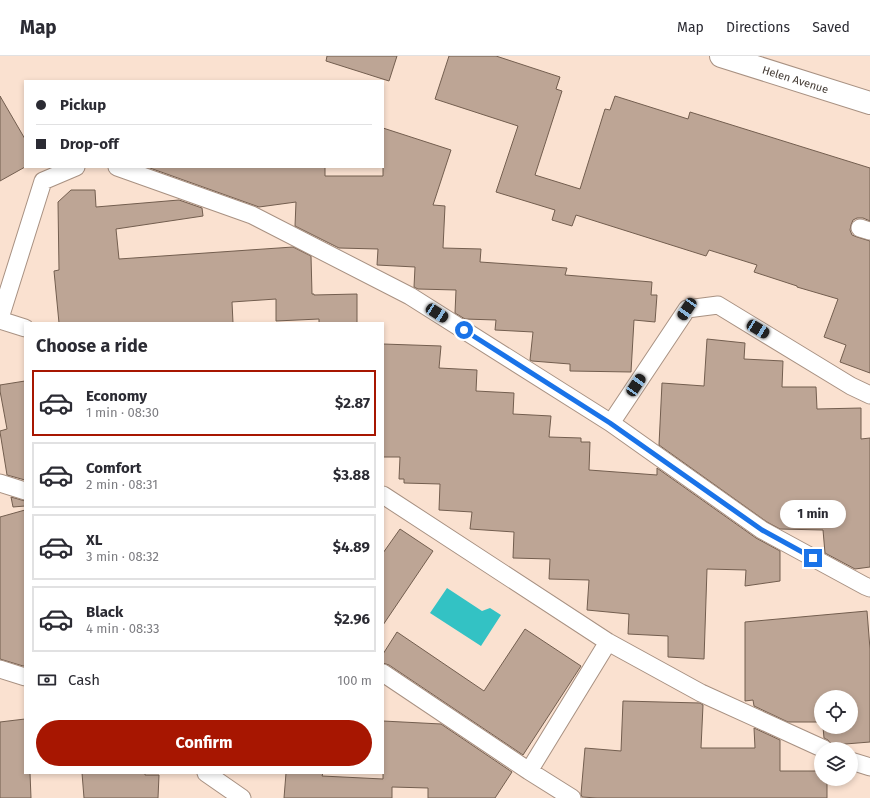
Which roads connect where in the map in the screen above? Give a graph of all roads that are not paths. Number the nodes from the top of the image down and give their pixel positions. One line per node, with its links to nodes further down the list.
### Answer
1 (721, 56): 2 (street, Helen Avenue)
2 (748, 60): 3 (street, Helen Avenue)
3 (870, 103)
4 (74, 168): 6 (lane)
5 (120, 168): 9 (lane)
6 (0, 319): 7 (lane)
7 (24, 328)
8 (870, 395): 9 (lane)
9 (610, 423): 13 (lane)
10 (0, 483): 11 (lane)
11 (24, 491)
12 (384, 496): 14 (lane)
13 (870, 588)
14 (608, 642): 18 (lane); 21 (lane)
15 (0, 670): 17 (lane)
16 (384, 674): 21 (lane)
17 (24, 677)
18 (814, 744)
19 (858, 763): 20 (lane)
20 (870, 767)
21 (529, 771): 24 (lane)
22 (207, 774): 23 (lane)
23 (242, 798)
24 (572, 798)

